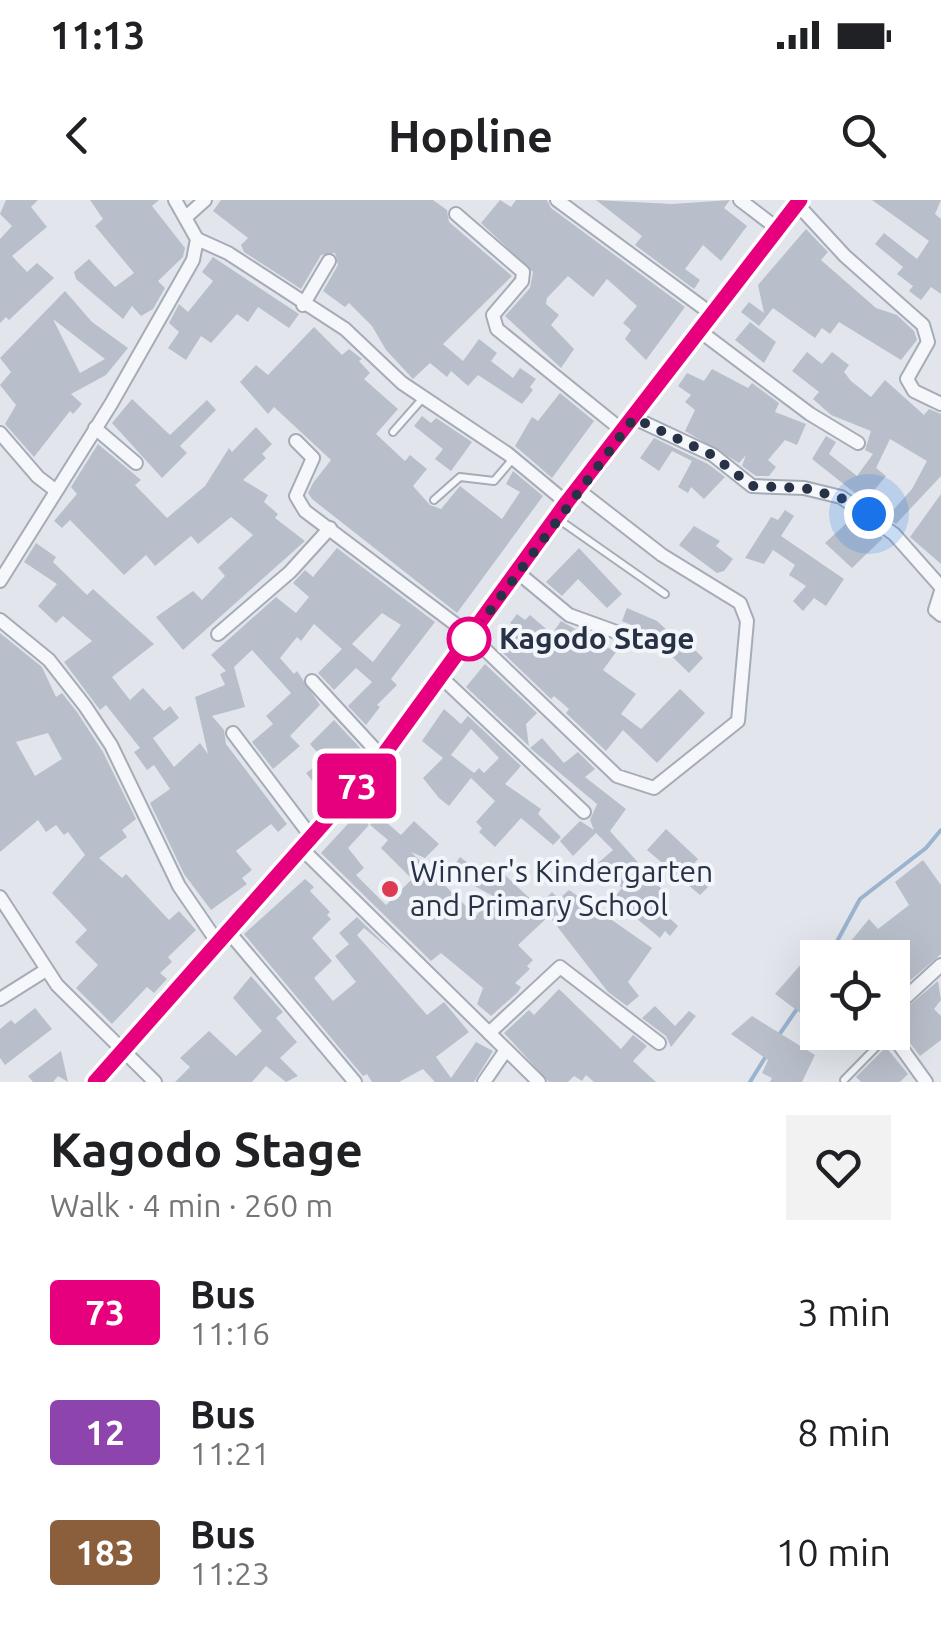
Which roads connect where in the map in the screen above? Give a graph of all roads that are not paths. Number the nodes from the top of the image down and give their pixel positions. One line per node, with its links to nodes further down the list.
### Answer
1 (175, 200): 7 (street)
2 (205, 200): 7 (street)
3 (557, 200): 12 (street)
4 (740, 200): 8 (street)
5 (799, 202): 8 (main road); 15 (street)
6 (456, 214): 16 (street)
7 (186, 217): 9 (street)
8 (778, 229): 12 (main road)
9 (196, 239): 11 (street); 17 (street)
10 (329, 261): 11 (street)
11 (303, 306): 14 (street)
12 (712, 315): 13 (main road)
13 (701, 332): 16 (main road); 21 (street)
14 (424, 397): 19 (lane); 22 (street)
15 (941, 404)
16 (629, 425): 26 (main road); 30 (street)
17 (96, 428): 23 (street); 24 (street)
18 (0, 432): 24 (street)
19 (394, 432)
20 (296, 441): 27 (street)
21 (858, 443)
22 (513, 459): 25 (lane); 26 (street)
23 (136, 463)
24 (55, 490): 29 (street)
25 (434, 500)
26 (567, 503): 28 (main road); 31 (lane); 36 (street)
27 (330, 528): 35 (street); 36 (street)
28 (516, 571): 34 (street); 36 (main road)
29 (0, 581)
30 (941, 589): 32 (street)
31 (665, 594)
32 (941, 615)
33 (0, 620): 44 (street)
34 (619, 633)
35 (218, 634)
36 (471, 636): 37 (main road)
37 (441, 677): 40 (main road); 41 (street)
38 (312, 682): 40 (street)
39 (234, 733): 42 (street)
40 (382, 757): 42 (main road)
41 (584, 812)
42 (308, 845): 44 (main road); 49 (street)
43 (0, 897): 46 (street)
44 (223, 937): 51 (main road); 58 (street)
45 (941, 965): 47 (street)
46 (46, 970): 48 (street); 51 (street)
47 (910, 993)
48 (0, 998)
49 (489, 1033): 50 (street); 52 (street)
50 (660, 1043)
51 (124, 1049): 56 (main road); 57 (street)
52 (506, 1050): 59 (street); 60 (street)
53 (873, 1050): 55 (lane)
54 (902, 1050): 61 (street)
55 (844, 1080)
56 (94, 1082)
57 (155, 1082)
58 (355, 1082)
59 (484, 1082)
60 (538, 1082)
61 (926, 1082)

